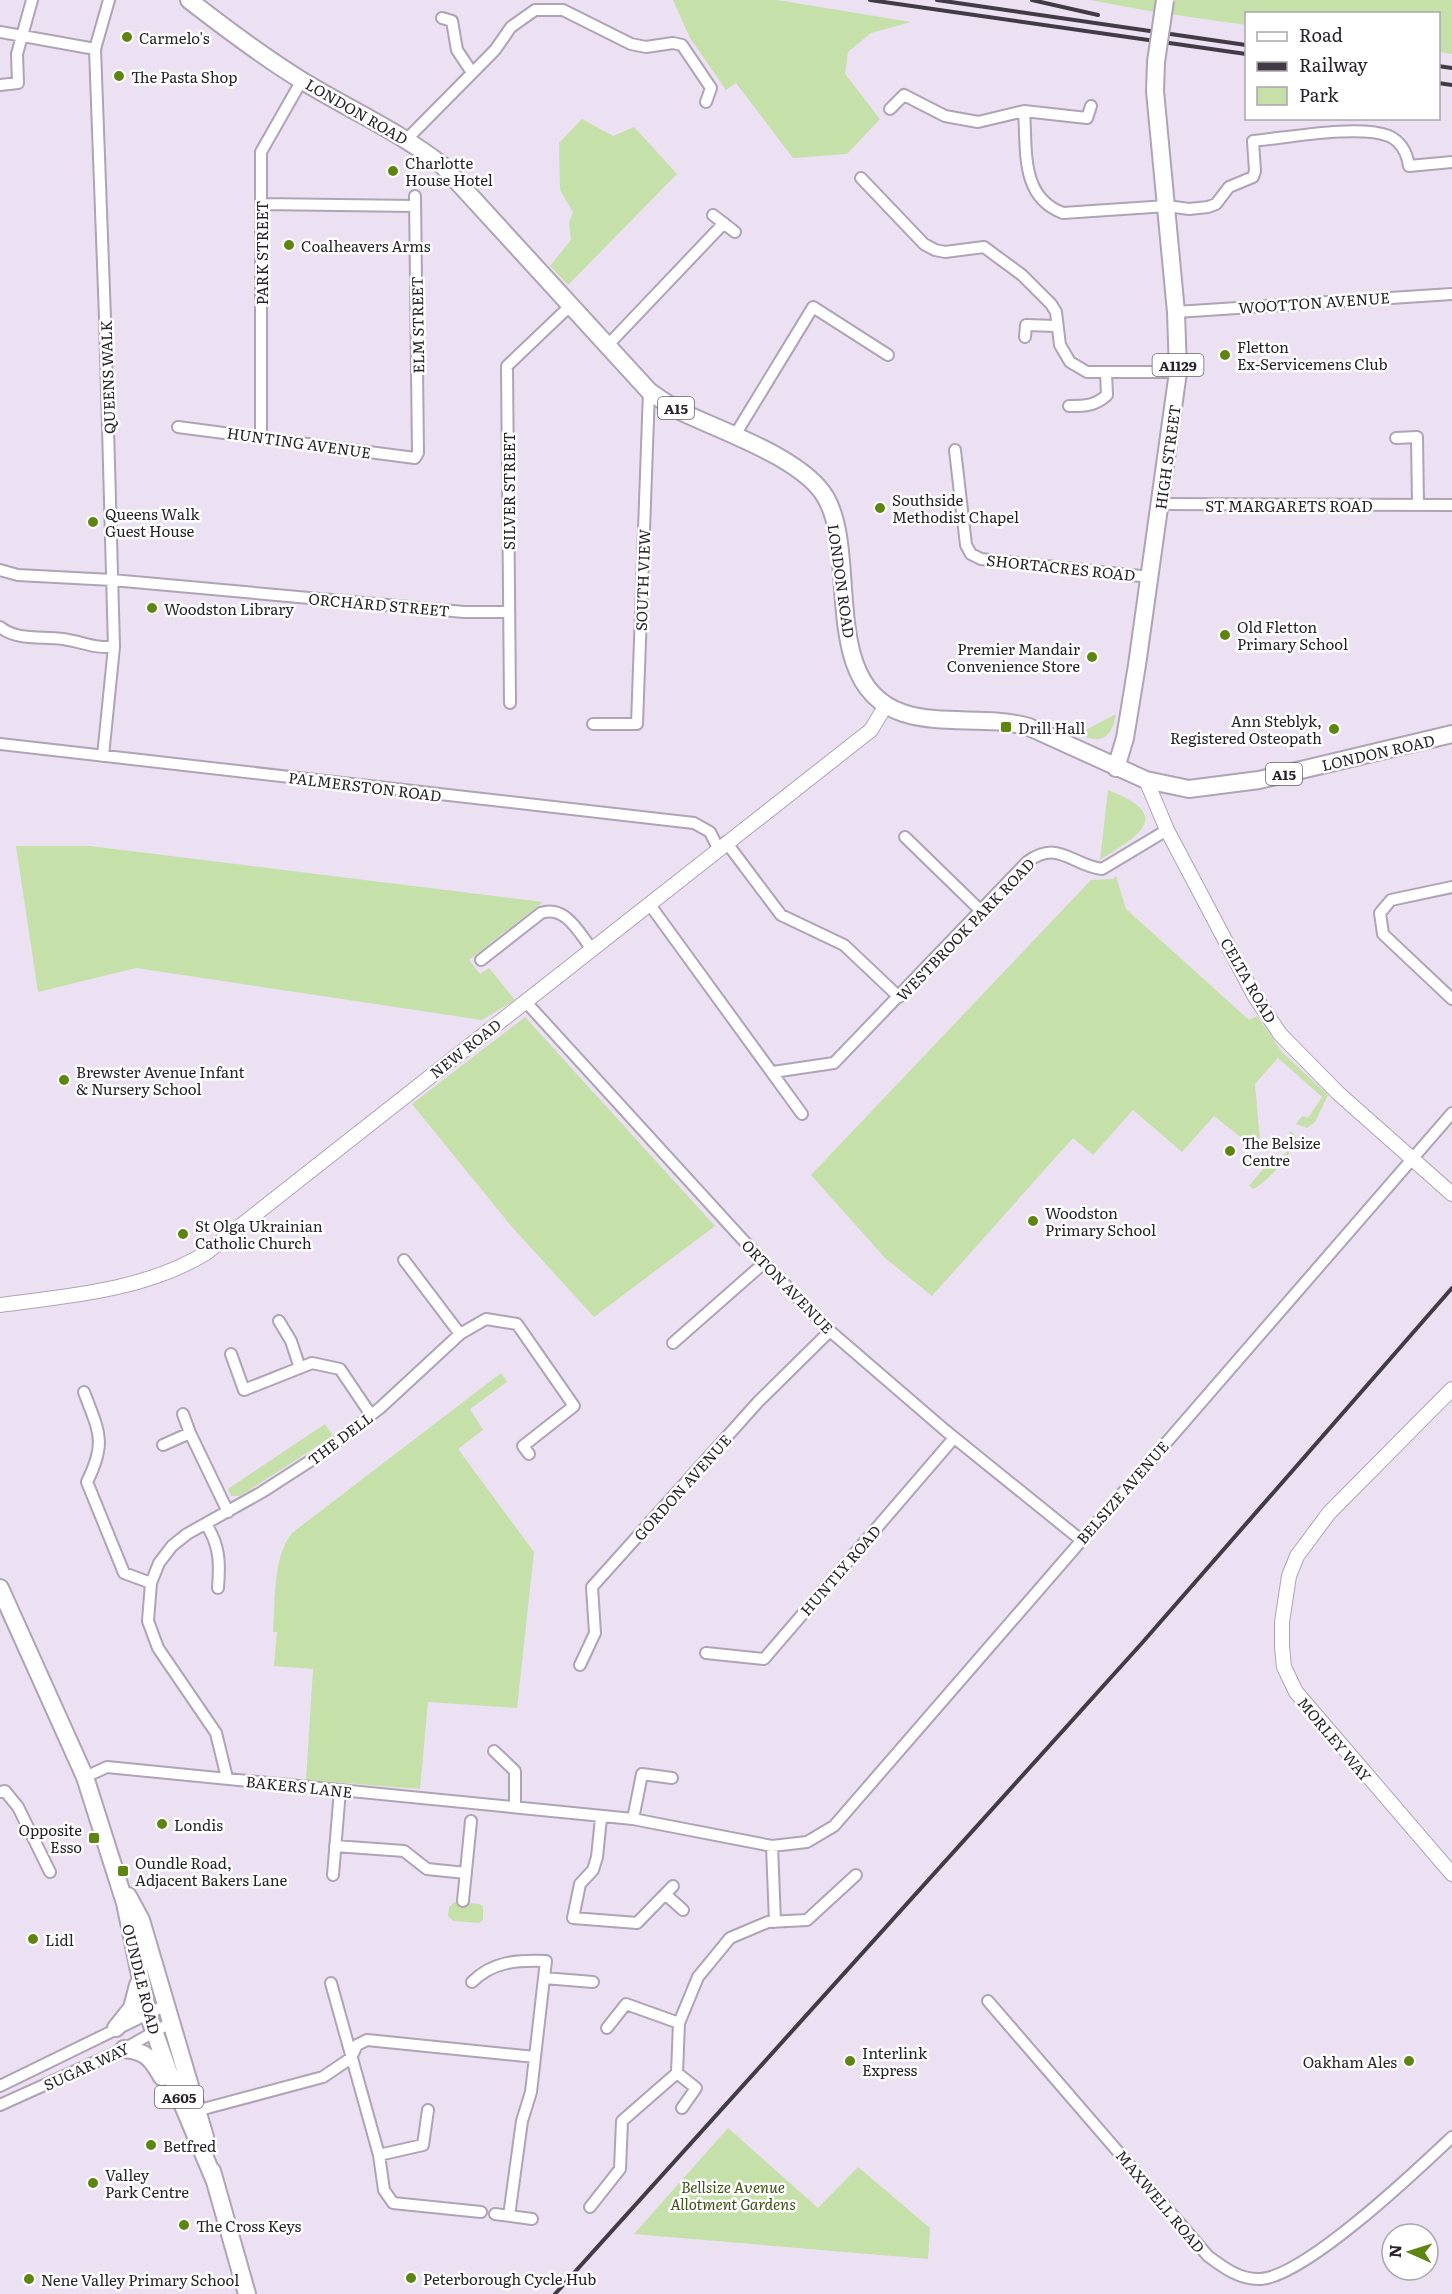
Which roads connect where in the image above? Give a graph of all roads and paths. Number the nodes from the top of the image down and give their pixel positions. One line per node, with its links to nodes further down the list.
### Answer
1 (32, 0): 7 (street)
2 (109, 0): 8 (street, QUEENS WALK)
3 (189, 0): 10 (main road, LONDON ROAD / A15)
4 (1165, 0): 20 (main road, HIGH STREET / A1129, bridge)
5 (452, 19): 9 (street)
6 (0, 32): 7 (street)
7 (22, 36): 8 (street); 11 (street)
8 (95, 49): 46 (street, QUEENS WALK)
9 (471, 71): 12 (street); 16 (street)
10 (302, 80): 16 (main road, LONDON ROAD / A15); 19 (street, PARK STREET)
11 (0, 85)
12 (706, 102)
13 (1091, 106): 15 (street)
14 (890, 109): 15 (street)
15 (1024, 111): 20 (street)
16 (407, 139): 25 (main road, LONDON ROAD / A15)
17 (1452, 162): 20 (street)
18 (861, 178): 27 (street)
19 (262, 204): 37 (street, PARK STREET); 40 (street, ELM STREET)
20 (1167, 206): 26 (main road, HIGH STREET / A1129)
21 (713, 214): 22 (street)
22 (724, 223): 23 (street); 29 (street)
23 (735, 232)
24 (1452, 294): 26 (street, WOOTTON AVENUE)
25 (571, 305): 29 (main road, LONDON ROAD / A15); 47 (street, SILVER STREET)
26 (1176, 312): 31 (main road, HIGH STREET / A1129)
27 (1056, 326): 28 (street); 32 (street)
28 (1025, 337)
29 (608, 346): 33 (main road, LONDON ROAD / A15)
30 (888, 355): 36 (street)
31 (1178, 372): 32 (street); 41 (main road, HIGH STREET / A1129)
32 (1106, 373): 34 (street)
33 (649, 391): 36 (main road, LONDON ROAD / A15); 52 (street, SOUTH VIEW)
34 (1070, 406)
35 (178, 427): 37 (street, HUNTING AVENUE)
36 (735, 435): 51 (main road, LONDON ROAD / A15)
37 (261, 437): 40 (street, HUNTING AVENUE)
38 (1396, 438): 42 (street)
39 (955, 450): 45 (street, SHORTACRES ROAD)
40 (418, 453)
41 (1160, 504): 42 (street, ST MARGARETS ROAD); 45 (main road, HIGH STREET / A1129)
42 (1418, 505): 43 (street, ST MARGARETS ROAD)
43 (1452, 505)
44 (0, 570): 46 (street, ORCHARD STREET)
45 (1150, 577): 56 (main road, HIGH STREET / A1129)
46 (112, 580): 47 (street, ORCHARD STREET); 49 (street, QUEENS WALK)
47 (508, 612): 50 (street, SILVER STREET)
48 (0, 627): 49 (street)
49 (114, 647): 55 (street, QUEENS WALK)
50 (510, 703)
51 (886, 705): 56 (main road, LONDON ROAD / A15); 60 (street, NEW ROAD)
52 (593, 724)
53 (1452, 734): 57 (main road, LONDON ROAD / A15)
54 (0, 744): 55 (street, PALMERSTON ROAD)
55 (103, 756): 60 (street, PALMERSTON ROAD)
56 (1116, 768): 57 (main road, LONDON ROAD / A15)
57 (1146, 780): 58 (street, CELTA ROAD)
58 (1167, 831): 63 (street, WESTBROOK PARK ROAD); 72 (street, CELTA ROAD)
59 (905, 837): 63 (street)
60 (722, 845): 62 (street, NEW ROAD); 66 (street, PALMERSTON ROAD)
61 (1452, 887): 67 (street)
62 (650, 905): 64 (street, NEW ROAD); 69 (street)
63 (980, 910): 66 (street, WESTBROOK PARK ROAD)
64 (591, 948): 65 (street); 68 (street, NEW ROAD)
65 (481, 960)
66 (899, 997): 69 (street, WESTBROOK PARK ROAD)
67 (1452, 999)
68 (525, 1001): 75 (street, ORTON AVENUE); 76 (street, NEW ROAD)
69 (773, 1072): 70 (street)
70 (802, 1113)
71 (1452, 1113): 72 (street, BELSIZE AVENUE)
72 (1412, 1159): 73 (street, CELTA ROAD); 93 (street, BELSIZE AVENUE)
73 (1452, 1194)
74 (404, 1260): 79 (street)
75 (764, 1263): 78 (street, ORTON AVENUE); 80 (street)
76 (0, 1305)
77 (279, 1321): 82 (street)
78 (830, 1330): 88 (street, ORTON AVENUE); 98 (street, GORDON AVENUE)
79 (460, 1334): 86 (street, THE DELL); 90 (street, THE DELL)
80 (674, 1343)
81 (231, 1354): 82 (street)
82 (300, 1368): 86 (street)
83 (1452, 1389): 114 (street, MORLEY WAY)
84 (84, 1392): 94 (street)
85 (183, 1414): 87 (street)
86 (371, 1415): 91 (street, THE DELL)
87 (190, 1433): 89 (street); 91 (street)
88 (954, 1438): 93 (street, ORTON AVENUE); 97 (street, HUNTLY ROAD)
89 (163, 1446)
90 (529, 1454)
91 (228, 1512): 92 (street, THE DELL)
92 (206, 1524): 94 (street, THE DELL); 96 (street)
93 (1081, 1540): 109 (street, BELSIZE AVENUE)
94 (151, 1583): 101 (street, THE DELL)
95 (0, 1588): 100 (main road, OUNDLE ROAD / A605)
96 (218, 1588)
97 (706, 1653)
98 (580, 1665)
99 (494, 1751): 105 (street)
100 (85, 1777): 101 (street, BAKERS LANE); 117 (main road, OUNDLE ROAD / A605)
101 (227, 1778): 103 (street, BAKERS LANE)
102 (672, 1778): 107 (street)
103 (340, 1790): 105 (street, BAKERS LANE); 110 (street)
104 (0, 1792): 112 (street)
105 (515, 1805): 106 (street, BAKERS LANE)
106 (601, 1818): 107 (street, BAKERS LANE); 121 (street)
107 (633, 1819): 111 (street, BAKERS LANE)
108 (471, 1821): 113 (street)
109 (834, 1826): 111 (street, BAKERS LANE)
110 (335, 1846): 113 (street); 115 (street)
111 (771, 1846): 122 (street)
112 (50, 1872)
113 (466, 1874): 118 (street)
114 (1452, 1874)
115 (333, 1875)
116 (856, 1875): 122 (street)
117 (117, 1876): 123 (main road, OUNDLE ROAD / A605); 129 (main road, OUNDLE ROAD / A605)
118 (463, 1901)
119 (683, 1910): 121 (street)
120 (561, 1917): 121 (street)
121 (573, 1918)
122 (775, 1922): 132 (street)
123 (139, 1975): 130 (main road, OUNDLE ROAD / A605); 133 (main road)
124 (544, 1978): 125 (street); 126 (street); 137 (street)
125 (472, 1982)
126 (593, 1982)
127 (331, 1983): 138 (street)
128 (988, 2001): 145 (street, MAXWELL ROAD)
129 (166, 2005): 130 (street, SUGAR WAY); 131 (main road, OUNDLE ROAD / A605)
130 (148, 2014): 133 (street, SUGAR WAY); 135 (main road, OUNDLE ROAD / A605)
131 (170, 2023): 135 (street, SUGAR WAY); 144 (main road, OUNDLE ROAD / A605)
132 (679, 2023): 134 (street); 139 (street)
133 (116, 2028): 140 (street, SUGAR WAY)
134 (607, 2028)
135 (154, 2034): 136 (street, SUGAR WAY); 144 (main road, OUNDLE ROAD / A605)
136 (124, 2049): 141 (street, SUGAR WAY); 147 (main road)
137 (535, 2057): 138 (street); 151 (street)
138 (351, 2058): 144 (street); 146 (street)
139 (677, 2073): 142 (street); 148 (street)
140 (0, 2086)
141 (0, 2105)
142 (682, 2108)
143 (428, 2110): 146 (street)
144 (192, 2112): 147 (main road, OUNDLE ROAD / A605)
145 (1452, 2137)
146 (379, 2156): 149 (street)
147 (214, 2180): 153 (main road, OUNDLE ROAD / A605)
148 (590, 2207)
149 (481, 2212)
150 (495, 2214): 151 (street)
151 (509, 2216): 152 (street)
152 (531, 2219)
153 (247, 2294)

